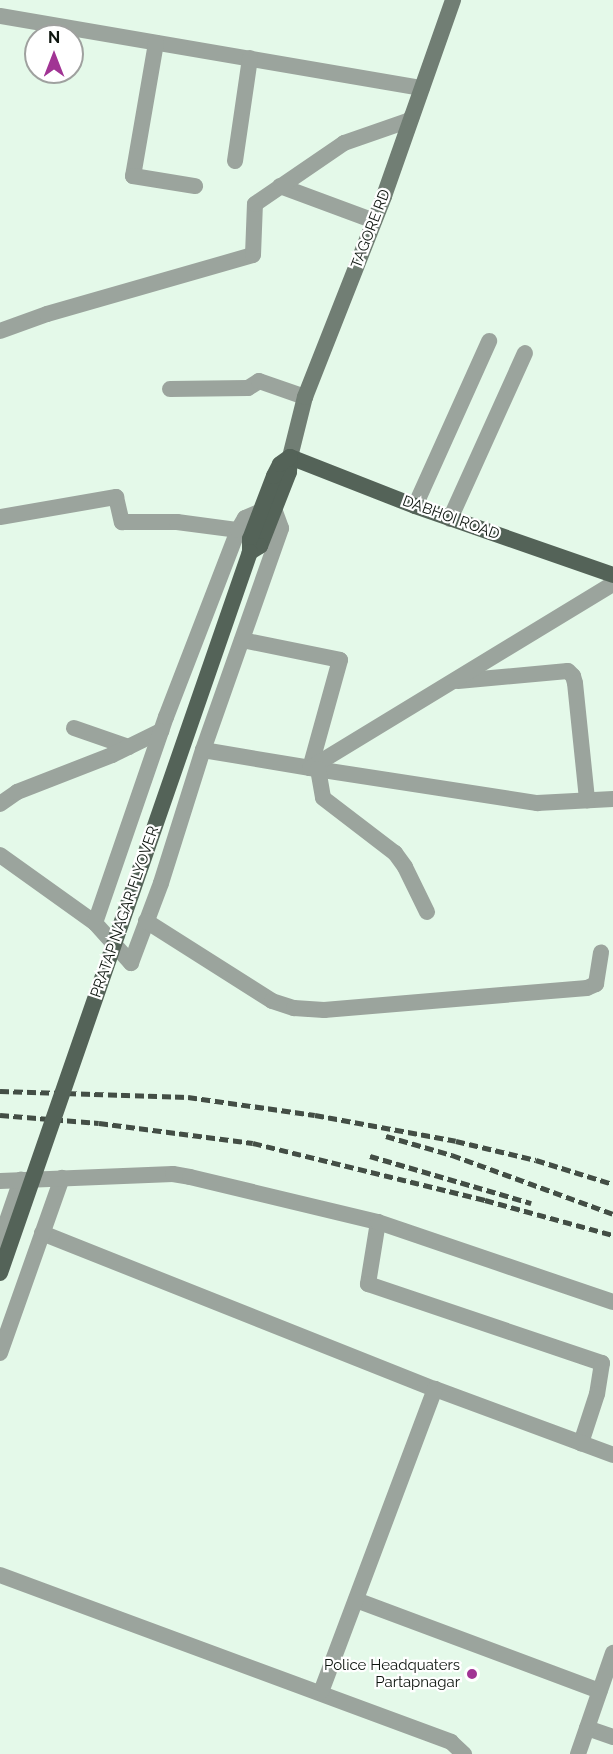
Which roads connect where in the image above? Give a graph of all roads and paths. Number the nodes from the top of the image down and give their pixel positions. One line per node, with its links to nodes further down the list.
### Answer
1 (453, 0): 5 (main road, TAGORE RD)
2 (0, 16): 3 (street)
3 (156, 43): 4 (street); 8 (street)
4 (250, 58): 5 (street); 7 (street)
5 (422, 88): 6 (main road, TAGORE RD)
6 (412, 116): 9 (street); 10 (main road, TAGORE RD)
7 (235, 161)
8 (195, 186)
9 (280, 186): 10 (street); 11 (street)
10 (374, 221): 15 (main road, TAGORE RD)
11 (0, 331)
12 (489, 340): 17 (street)
13 (525, 353): 19 (street)
14 (170, 389): 15 (street)
15 (304, 397): 16 (main road, TAGORE RD)
16 (290, 457): 17 (main road, DABHOI ROAD); 20 (main road, PRATAP NAGAR FLYOVER)
17 (415, 506): 19 (main road, DABHOI ROAD)
18 (0, 517): 20 (street)
19 (450, 519): 21 (main road, DABHOI ROAD)
20 (259, 521): 23 (street); 26 (street); 44 (main road, PRATAP NAGAR FLYOVER, bridge)
21 (613, 575)
22 (613, 584): 24 (street)
23 (242, 640): 28 (street); 29 (street)
24 (452, 682): 29 (street); 30 (street)
25 (74, 728): 27 (street)
26 (161, 731): 27 (street); 36 (street)
27 (129, 747): 32 (street)
28 (203, 750): 29 (street); 35 (street)
29 (314, 768): 30 (street); 34 (street)
30 (587, 800): 31 (street)
31 (613, 800)
32 (0, 804)
33 (0, 855): 36 (street)
34 (427, 912)
35 (146, 921): 36 (street); 37 (street)
36 (95, 923)
37 (601, 952)
38 (62, 1178): 40 (street); 41 (street); 42 (street)
39 (0, 1180): 40 (street)
40 (21, 1180): 43 (street)
41 (378, 1222): 45 (street); 48 (street)
42 (42, 1233): 46 (street); 47 (street)
43 (0, 1241)
44 (0, 1273)
45 (613, 1302)
46 (0, 1353)
47 (435, 1389): 48 (street); 51 (street)
48 (581, 1443): 49 (street)
49 (613, 1455)
50 (0, 1575): 54 (street)
51 (356, 1600): 53 (street); 54 (street)
52 (613, 1653): 53 (street)
53 (600, 1691): 55 (street)
54 (321, 1692): 57 (street)
55 (587, 1728): 56 (street); 58 (street)
56 (613, 1737)
57 (464, 1754)
58 (578, 1754)

